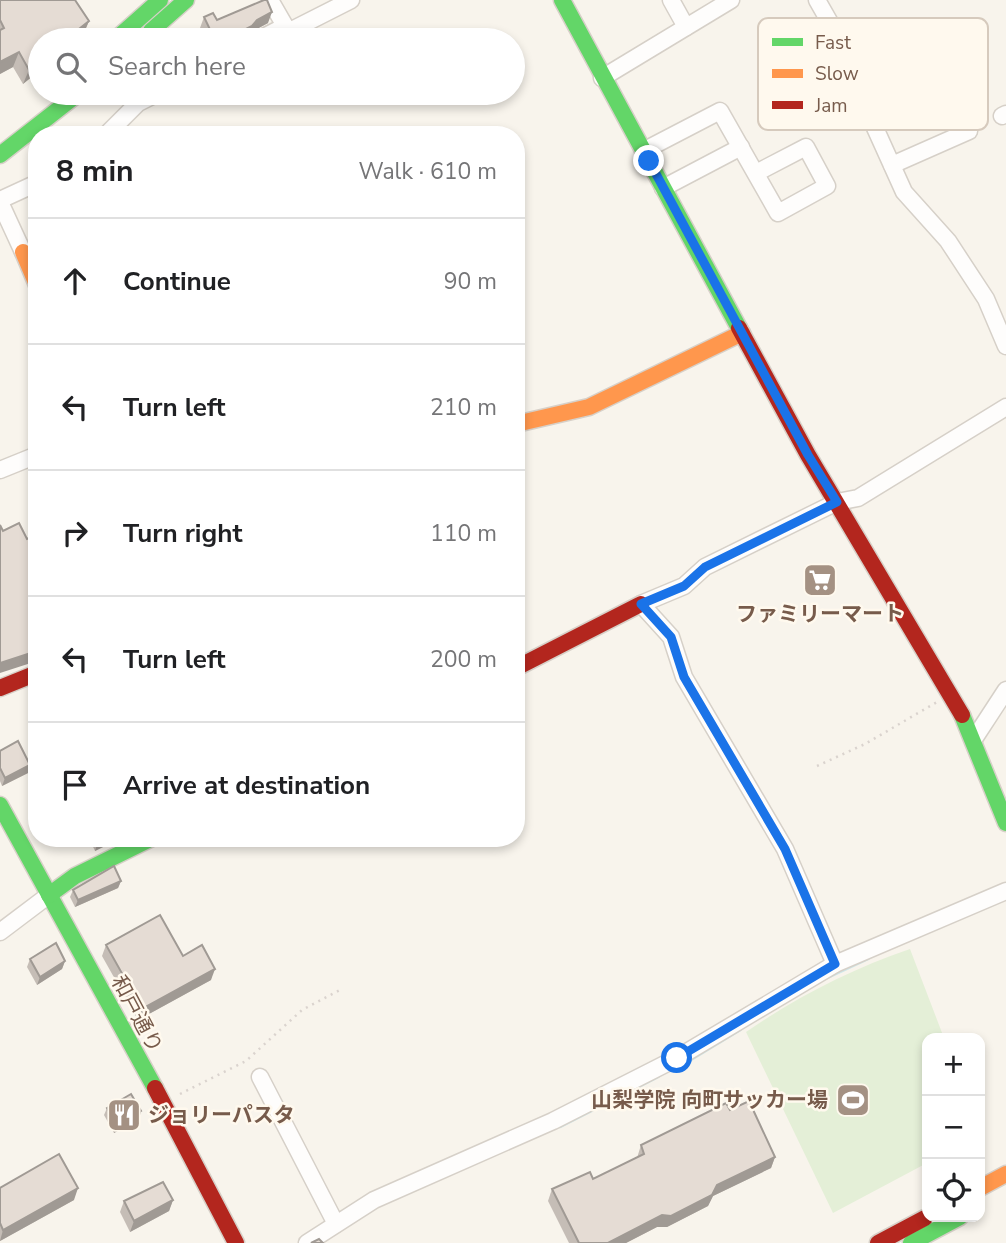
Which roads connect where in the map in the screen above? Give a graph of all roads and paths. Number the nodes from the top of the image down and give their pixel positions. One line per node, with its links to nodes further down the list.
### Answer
1 (160, 0): 12 (main road)
2 (186, 0): 13 (main road)
3 (270, 0): 10 (street)
4 (351, 0): 15 (street)
5 (562, 0): 16 (main road)
6 (671, 0): 11 (street)
7 (731, 0): 11 (street)
8 (817, 0): 9 (street)
9 (827, 18)
10 (285, 26): 14 (street)
11 (686, 27): 16 (street)
12 (128, 28)
13 (154, 28)
14 (281, 28)
15 (296, 28)
16 (602, 78): 29 (main road)
17 (37, 105): 26 (main road)
18 (65, 105): 20 (main road)
19 (136, 105): 23 (street)
20 (51, 117): 21 (main road); 22 (street)
21 (39, 126)
22 (54, 126)
23 (115, 126)
24 (876, 130): 31 (street)
25 (969, 131): 31 (street)
26 (0, 134)
27 (28, 134): 30 (main road)
28 (741, 147): 29 (street); 32 (street); 34 (street)
29 (643, 151): 34 (main road)
30 (0, 155)
31 (892, 165): 39 (street)
32 (756, 173): 32 (street)
33 (28, 187): 35 (street)
34 (663, 188): 38 (main road)
35 (0, 201): 36 (street)
36 (23, 252): 37 (main road)
37 (28, 264)
38 (742, 333): 41 (main road); 44 (main road)
39 (1006, 346)
40 (1006, 407): 44 (street)
41 (525, 422)
42 (28, 459): 43 (street)
43 (0, 470)
44 (837, 502): 45 (street); 50 (main road)
45 (641, 604): 46 (main road); 59 (street)
46 (525, 663)
47 (28, 677): 48 (main road)
48 (0, 688)
49 (1006, 690): 51 (street)
50 (951, 693): 51 (main road); 52 (path)
51 (974, 739): 54 (main road)
52 (817, 766)
53 (0, 805): 57 (main road, 和戸通り)
54 (1006, 823)
55 (134, 847): 57 (main road)
56 (1006, 891): 59 (street)
57 (49, 895): 58 (street); 62 (main road, 和戸通り)
58 (0, 932)
59 (835, 964): 69 (street)
60 (340, 990): 62 (path)
61 (260, 1077): 69 (street)
62 (162, 1104): 70 (main road, 和戸通り)
63 (1006, 1174): 64 (main road)
64 (985, 1185)
65 (1006, 1193): 66 (main road)
66 (985, 1204)
67 (922, 1220): 72 (main road)
68 (951, 1222): 73 (main road)
69 (336, 1224): 71 (street)
70 (236, 1243)
71 (307, 1243)
72 (878, 1243)
73 (911, 1243)

